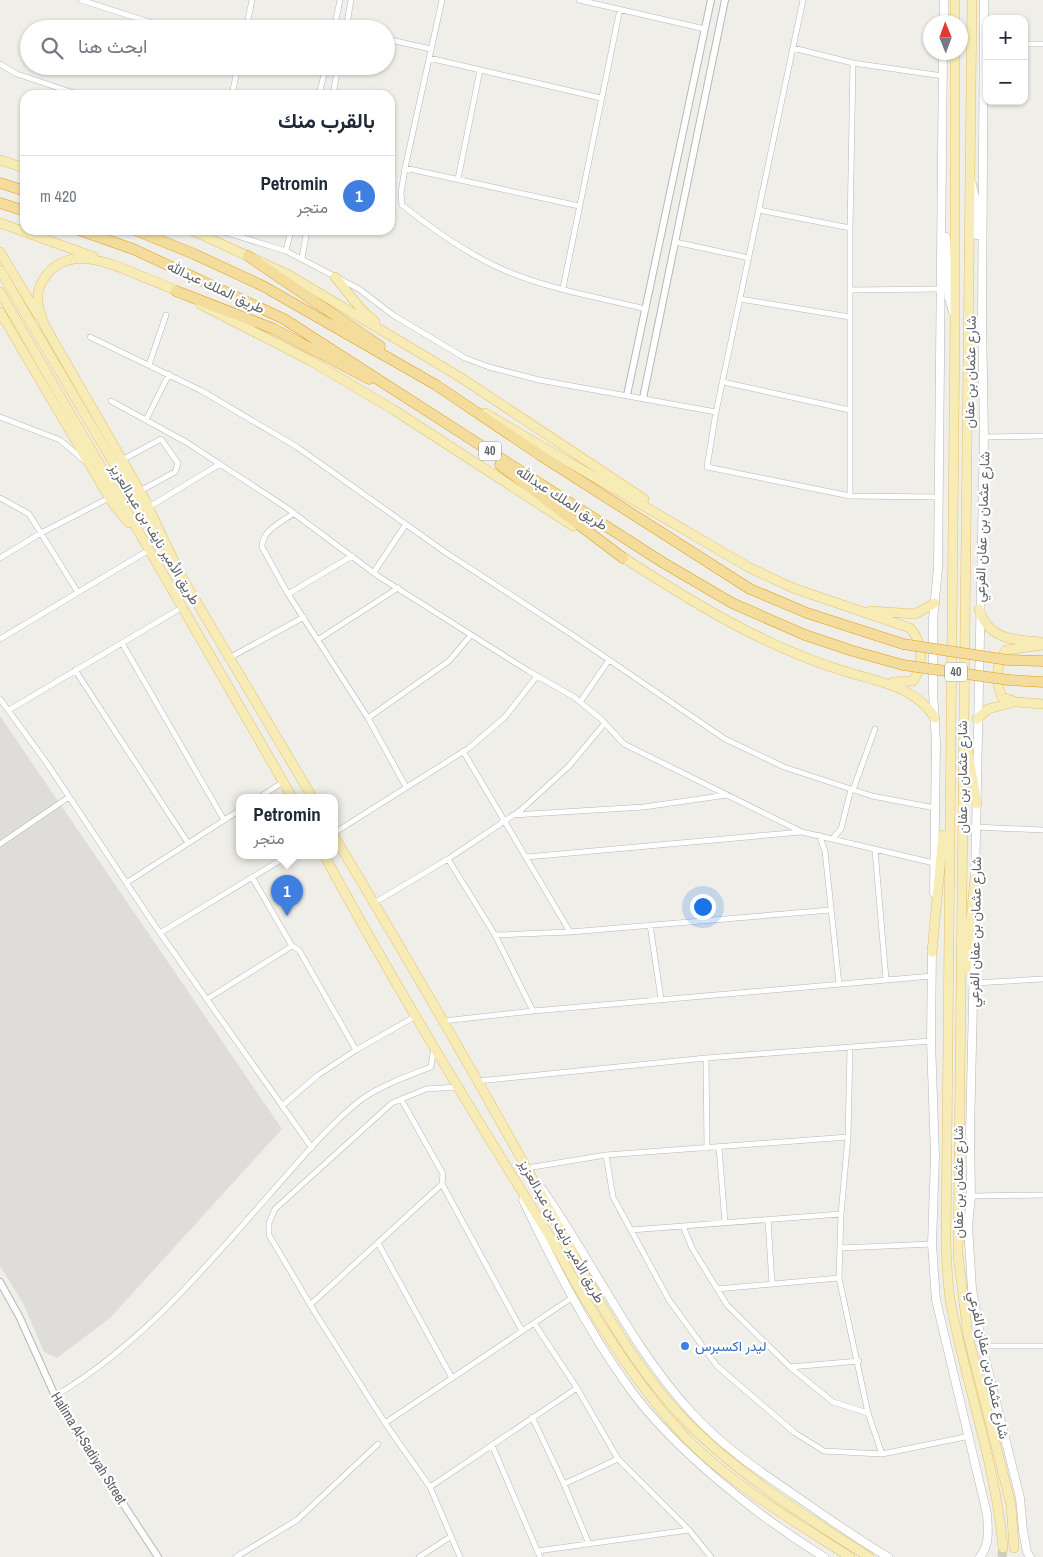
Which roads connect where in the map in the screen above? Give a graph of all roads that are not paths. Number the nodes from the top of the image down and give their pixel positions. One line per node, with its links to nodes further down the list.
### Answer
1 (81, 0): 18 (street)
2 (252, 0): 19 (street)
3 (340, 0): 20 (street)
4 (352, 0): 21 (street)
5 (442, 0): 27 (street)
6 (579, 0): 14 (street)
7 (711, 0): 22 (street)
8 (725, 0): 68 (street)
9 (803, 0): 26 (street)
10 (944, 0): 15 (main road)
11 (955, 0): 16 (main road)
12 (984, 0): 17 (main road, شارع عثمان بن عفان الفرعي)
13 (972, 1): 50 (main road, شارع عثمان بن عفان)
14 (620, 9): 22 (street); 45 (street)
15 (944, 15)
16 (955, 15)
17 (984, 15)
18 (143, 20)
19 (248, 20)
20 (336, 20)
21 (348, 20)
22 (705, 29): 83 (street)
23 (395, 41): 27 (street)
24 (1028, 44): 25 (street)
25 (1043, 44)
26 (793, 48): 32 (street); 57 (street)
27 (431, 49): 28 (street)
28 (429, 58): 34 (street); 48 (street)
29 (943, 60): 40 (main road)
30 (955, 60): 88 (main road, شارع عثمان بن عفان)
31 (985, 60): 87 (main road, شارع عثمان بن عفان الفرعي)
32 (852, 63): 40 (street); 59 (street)
33 (0, 64): 35 (street)
34 (480, 70): 45 (street); 49 (street)
35 (20, 75)
36 (20, 75): 41 (street)
37 (236, 75): 42 (street)
38 (324, 75): 43 (street)
39 (336, 75): 44 (street)
40 (943, 76): 53 (main road)
41 (65, 90)
42 (233, 90)
43 (320, 90)
44 (334, 90)
45 (601, 98): 55 (street)
46 (1, 160): 47 (main road)
47 (20, 166)
48 (406, 168): 49 (street); 77 (street)
49 (458, 179): 55 (street)
50 (972, 180): 87 (main road); 154 (main road, شارع عثمان بن عفان)
51 (0, 183): 52 (highway)
52 (20, 189)
53 (942, 198): 78 (main road); 88 (main road)
54 (0, 203): 56 (highway)
55 (579, 206): 77 (street)
56 (20, 209)
57 (759, 210): 59 (street); 73 (street)
58 (0, 223): 60 (main road)
59 (850, 228): 79 (street)
60 (20, 230)
61 (33, 235): 74 (main road)
62 (93, 235): 99 (highway, طريق الملك عبدالله / 40)
63 (147, 235): 95 (highway, طريق الملك عبدالله / 40)
64 (202, 235): 71 (main road)
65 (234, 235): 69 (street)
66 (289, 235): 69 (street)
67 (306, 235): 72 (street)
68 (675, 242): 73 (street); 97 (street)
69 (286, 251): 72 (street)
70 (0, 252): 89 (main road)
71 (248, 256): 90 (main road); 95 (highway)
72 (302, 258): 76 (street)
73 (749, 258): 82 (street)
74 (108, 262): 80 (main road); 89 (main road)
75 (0, 270): 125 (main road, طريق الأمير نايف بن عبدالعزيز)
76 (335, 277): 90 (main road); 96 (street)
77 (563, 288): 83 (street)
78 (941, 289): 79 (street); 113 (main road)
79 (850, 290): 86 (street)
80 (176, 291): 99 (highway); 123 (main road)
81 (0, 292): 118 (main road, طريق الأمير نايف بن عبدالعزيز)
82 (740, 299): 86 (street); 94 (street)
83 (646, 309): 96 (street)
84 (0, 312): 108 (main road)
85 (166, 315): 92 (street)
86 (850, 318): 100 (street)
87 (982, 319): 105 (main road, شارع عثمان بن عفان الفرعي)
88 (955, 322): 158 (main road, شارع عثمان بن عفان)
89 (46, 328): 106 (main road)
90 (390, 335): 120 (main road)
91 (90, 337): 92 (street)
92 (150, 365): 93 (street)
93 (169, 374): 103 (street); 116 (street)
94 (723, 382): 100 (street); 101 (street)
95 (436, 385): 120 (main road); 141 (highway, طريق الملك عبدالله / 40, bridge)
96 (627, 395): 97 (street)
97 (643, 398): 101 (street)
98 (111, 401): 103 (street)
99 (421, 406): 123 (highway); 145 (highway, طريق الملك عبدالله / 40, bridge)
100 (850, 410): 110 (street)
101 (716, 412): 110 (street)
102 (0, 418): 108 (street)
103 (146, 420): 107 (street)
104 (1043, 436): 105 (street)
105 (984, 437): 132 (main road, شارع عثمان بن عفان الفرعي)
106 (122, 460): 109 (main road); 109 (street)
107 (220, 464): 114 (street); 115 (street)
108 (90, 466): 112 (main road)
109 (140, 491): 114 (main road)
110 (850, 496): 113 (street)
111 (0, 498): 117 (street)
112 (109, 498): 117 (street); 118 (main road)
113 (938, 498): 129 (main road)
114 (149, 507): 125 (main road)
115 (294, 513): 121 (street); 128 (street)
116 (406, 524): 124 (street); 140 (street)
117 (41, 533): 122 (street); 127 (street)
118 (142, 538): 119 (main road, طريق الأمير نايف بن عبدالعزيز)
119 (149, 550): 127 (street); 130 (main road, طريق الأمير نايف بن عبدالعزيز)
120 (727, 554): 131 (main road)
121 (352, 556): 124 (street); 128 (street)
122 (0, 558)
123 (623, 558): 144 (main road)
124 (374, 572): 126 (street)
125 (180, 574): 139 (main road, طريق الأمير نايف بن عبدالعزيز)
126 (398, 588): 134 (street); 136 (street)
127 (77, 591): 135 (street)
128 (288, 594): 133 (street)
129 (935, 603): 131 (main road); 152 (main road)
130 (181, 608): 137 (street); 159 (main road, طريق الأمير نايف بن عبدالعزيز)
131 (855, 609): 144 (main road)
132 (979, 609): 138 (main road); 153 (main road, شارع عثمان بن عفان الفرعي)
133 (304, 617): 136 (street); 139 (street)
134 (471, 635): 143 (street); 151 (street)
135 (0, 639)
136 (319, 639): 151 (street)
137 (122, 643): 142 (street); 171 (street)
138 (1043, 644): 148 (main road)
139 (229, 658): 164 (main road, طريق الأمير نايف بن عبدالعزيز)
140 (609, 660): 147 (street); 161 (street)
141 (1043, 661)
142 (75, 670): 150 (street); 180 (street)
143 (536, 676): 147 (street); 157 (street)
144 (864, 677): 152 (main road)
145 (1043, 682)
146 (0, 699): 150 (street)
147 (580, 702): 155 (street)
148 (1016, 702): 149 (main road); 153 (main road)
149 (1043, 704)
150 (9, 710): 166 (street)
151 (368, 718): 160 (street)
152 (935, 718): 168 (main road)
153 (978, 720): 167 (main road, شارع عثمان بن عفان الفرعي)
154 (963, 722): 167 (main road); 209 (main road, شارع عثمان بن عفان)
155 (605, 723): 165 (street); 170 (street)
156 (875, 728): 161 (street)
157 (463, 751): 160 (street); 172 (street)
158 (949, 775): 198 (main road); 265 (main road, شارع عثمان بن عفان)
159 (283, 782): 162 (street); 163 (main road, طريق الأمير نايف بن عبدالعزيز)
160 (406, 787): 175 (street)
161 (852, 790): 168 (street); 178 (street)
162 (265, 794)
163 (290, 794)
164 (310, 794)
165 (727, 795): 170 (street); 176 (street)
166 (69, 797): 181 (street); 190 (street)
167 (977, 804): 173 (main road, شارع عثمان بن عفان الفرعي)
168 (935, 808): 187 (main road)
169 (236, 812): 171 (street)
170 (512, 816): 172 (street)
171 (224, 820): 180 (street)
172 (505, 820): 183 (street); 186 (street)
173 (976, 827): 174 (street); 189 (main road, شارع عثمان بن عفان الفرعي)
174 (1043, 830)
175 (338, 831)
176 (802, 832): 177 (street); 183 (street)
177 (819, 835): 178 (street); 192 (street)
178 (833, 838): 182 (street)
179 (338, 841): 191 (main road, طريق الأمير نايف بن عبدالعزيز)
180 (188, 843): 190 (street)
181 (0, 844)
182 (874, 850): 187 (street); 200 (street)
183 (527, 857): 194 (street)
184 (282, 859): 188 (street)
185 (326, 859): 207 (main road, طريق الأمير نايف بن عبدالعزيز)
186 (448, 859): 191 (street); 196 (street)
187 (934, 863): 198 (main road)
188 (252, 877): 195 (street); 197 (street)
189 (975, 878): 202 (main road, شارع عثمان بن عفان الفرعي); 209 (main road)
190 (126, 883): 195 (street)
191 (374, 903): 208 (main road, طريق الأمير نايف بن عبدالعزيز)
192 (831, 910): 193 (street); 203 (street)
193 (650, 926): 194 (street); 205 (street)
194 (570, 932): 196 (street)
195 (160, 933): 204 (street)
196 (495, 935): 206 (street)
197 (292, 946): 204 (street); 213 (street)
198 (932, 952): 199 (main road)
199 (932, 976): 200 (street); 210 (main road)
200 (886, 979): 203 (street)
201 (1043, 979): 202 (street)
202 (975, 983): 228 (main road, شارع عثمان بن عفان الفرعي)
203 (839, 984): 205 (street)
204 (207, 999): 218 (street)
205 (661, 999): 206 (street)
206 (533, 1011): 208 (street)
207 (416, 1016): 211 (main road, طريق الأمير نايف بن عبدالعزيز); 213 (street)
208 (443, 1021): 215 (main road, طريق الأمير نايف بن عبدالعزيز)
209 (960, 1039): 266 (main road, شارع عثمان بن عفان)
210 (931, 1040): 212 (street); 235 (main road)
211 (434, 1046): 216 (main road, طريق الأمير نايف بن عبدالعزيز); 221 (street)
212 (850, 1047): 214 (street); 219 (street)
213 (356, 1050): 218 (street)
214 (706, 1058): 215 (street); 222 (street)
215 (478, 1081): 224 (main road, طريق الأمير نايف بن عبدالعزيز)
216 (458, 1087): 217 (street); 225 (main road, طريق الأمير نايف بن عبدالعزيز)
217 (401, 1099): 226 (street); 242 (street)
218 (282, 1106): 221 (street)
219 (848, 1136): 220 (street); 229 (street)
220 (719, 1147): 222 (street); 231 (street)
221 (312, 1148): 251 (street)
222 (707, 1148): 223 (street)
223 (606, 1156): 224 (street); 233 (street)
224 (527, 1168): 275 (main road, طريق الأمير نايف بن عبدالعزيز); 276 (main road)
225 (512, 1176): 241 (main road); 274 (main road, طريق الأمير نايف بن عبدالعزيز)
226 (442, 1184): 234 (street); 244 (street)
227 (1043, 1195): 228 (street)
228 (971, 1196): 245 (main road, شارع عثمان بن عفان الفرعي)
229 (841, 1214): 230 (street); 236 (street)
230 (768, 1220): 231 (street); 239 (street)
231 (725, 1223): 232 (street)
232 (683, 1226): 233 (street); 240 (street)
233 (631, 1230): 258 (street)
234 (378, 1242): 242 (street); 249 (street)
235 (932, 1244): 236 (street); 255 (main road)
236 (840, 1248): 237 (street)
237 (840, 1278): 239 (street); 247 (street)
238 (0, 1282): 251 (street, Halima Al-Sadiyah Street)
239 (772, 1284): 240 (street)
240 (717, 1289): 248 (street)
241 (573, 1297): 243 (street); 268 (main road)
242 (310, 1305): 254 (street)
243 (534, 1323): 244 (street); 250 (street)
244 (522, 1331): 249 (street)
245 (982, 1346): 246 (street); 278 (main road, شارع عثمان بن عفان الفرعي)
246 (1043, 1346)
247 (859, 1361): 248 (street); 252 (street)
248 (790, 1367): 252 (street)
249 (452, 1378): 254 (street)
250 (576, 1388): 253 (street); 259 (street)
251 (55, 1396): 269 (street, Halima Al-Sadiyah Street)
252 (868, 1412): 258 (street)
253 (532, 1417): 257 (street); 260 (street)
254 (385, 1423): 261 (street)
255 (970, 1436): 258 (street); 277 (main road)
256 (378, 1444): 270 (street)
257 (492, 1445): 261 (street); 267 (street)
258 (882, 1454)
259 (618, 1460): 260 (street); 262 (street)
260 (564, 1484): 264 (street)
261 (430, 1487): 263 (street)
262 (689, 1530): 264 (street); 273 (street)
263 (450, 1537): 271 (street); 272 (street)
264 (589, 1544): 267 (street)
265 (1003, 1548)
266 (1014, 1548)
267 (538, 1554)
268 (819, 1556)
269 (158, 1557)
270 (236, 1557)
271 (419, 1557)
272 (460, 1557)
273 (711, 1557)
274 (850, 1557)
275 (869, 1557)
276 (888, 1557)
277 (980, 1557)
278 (1030, 1557)

